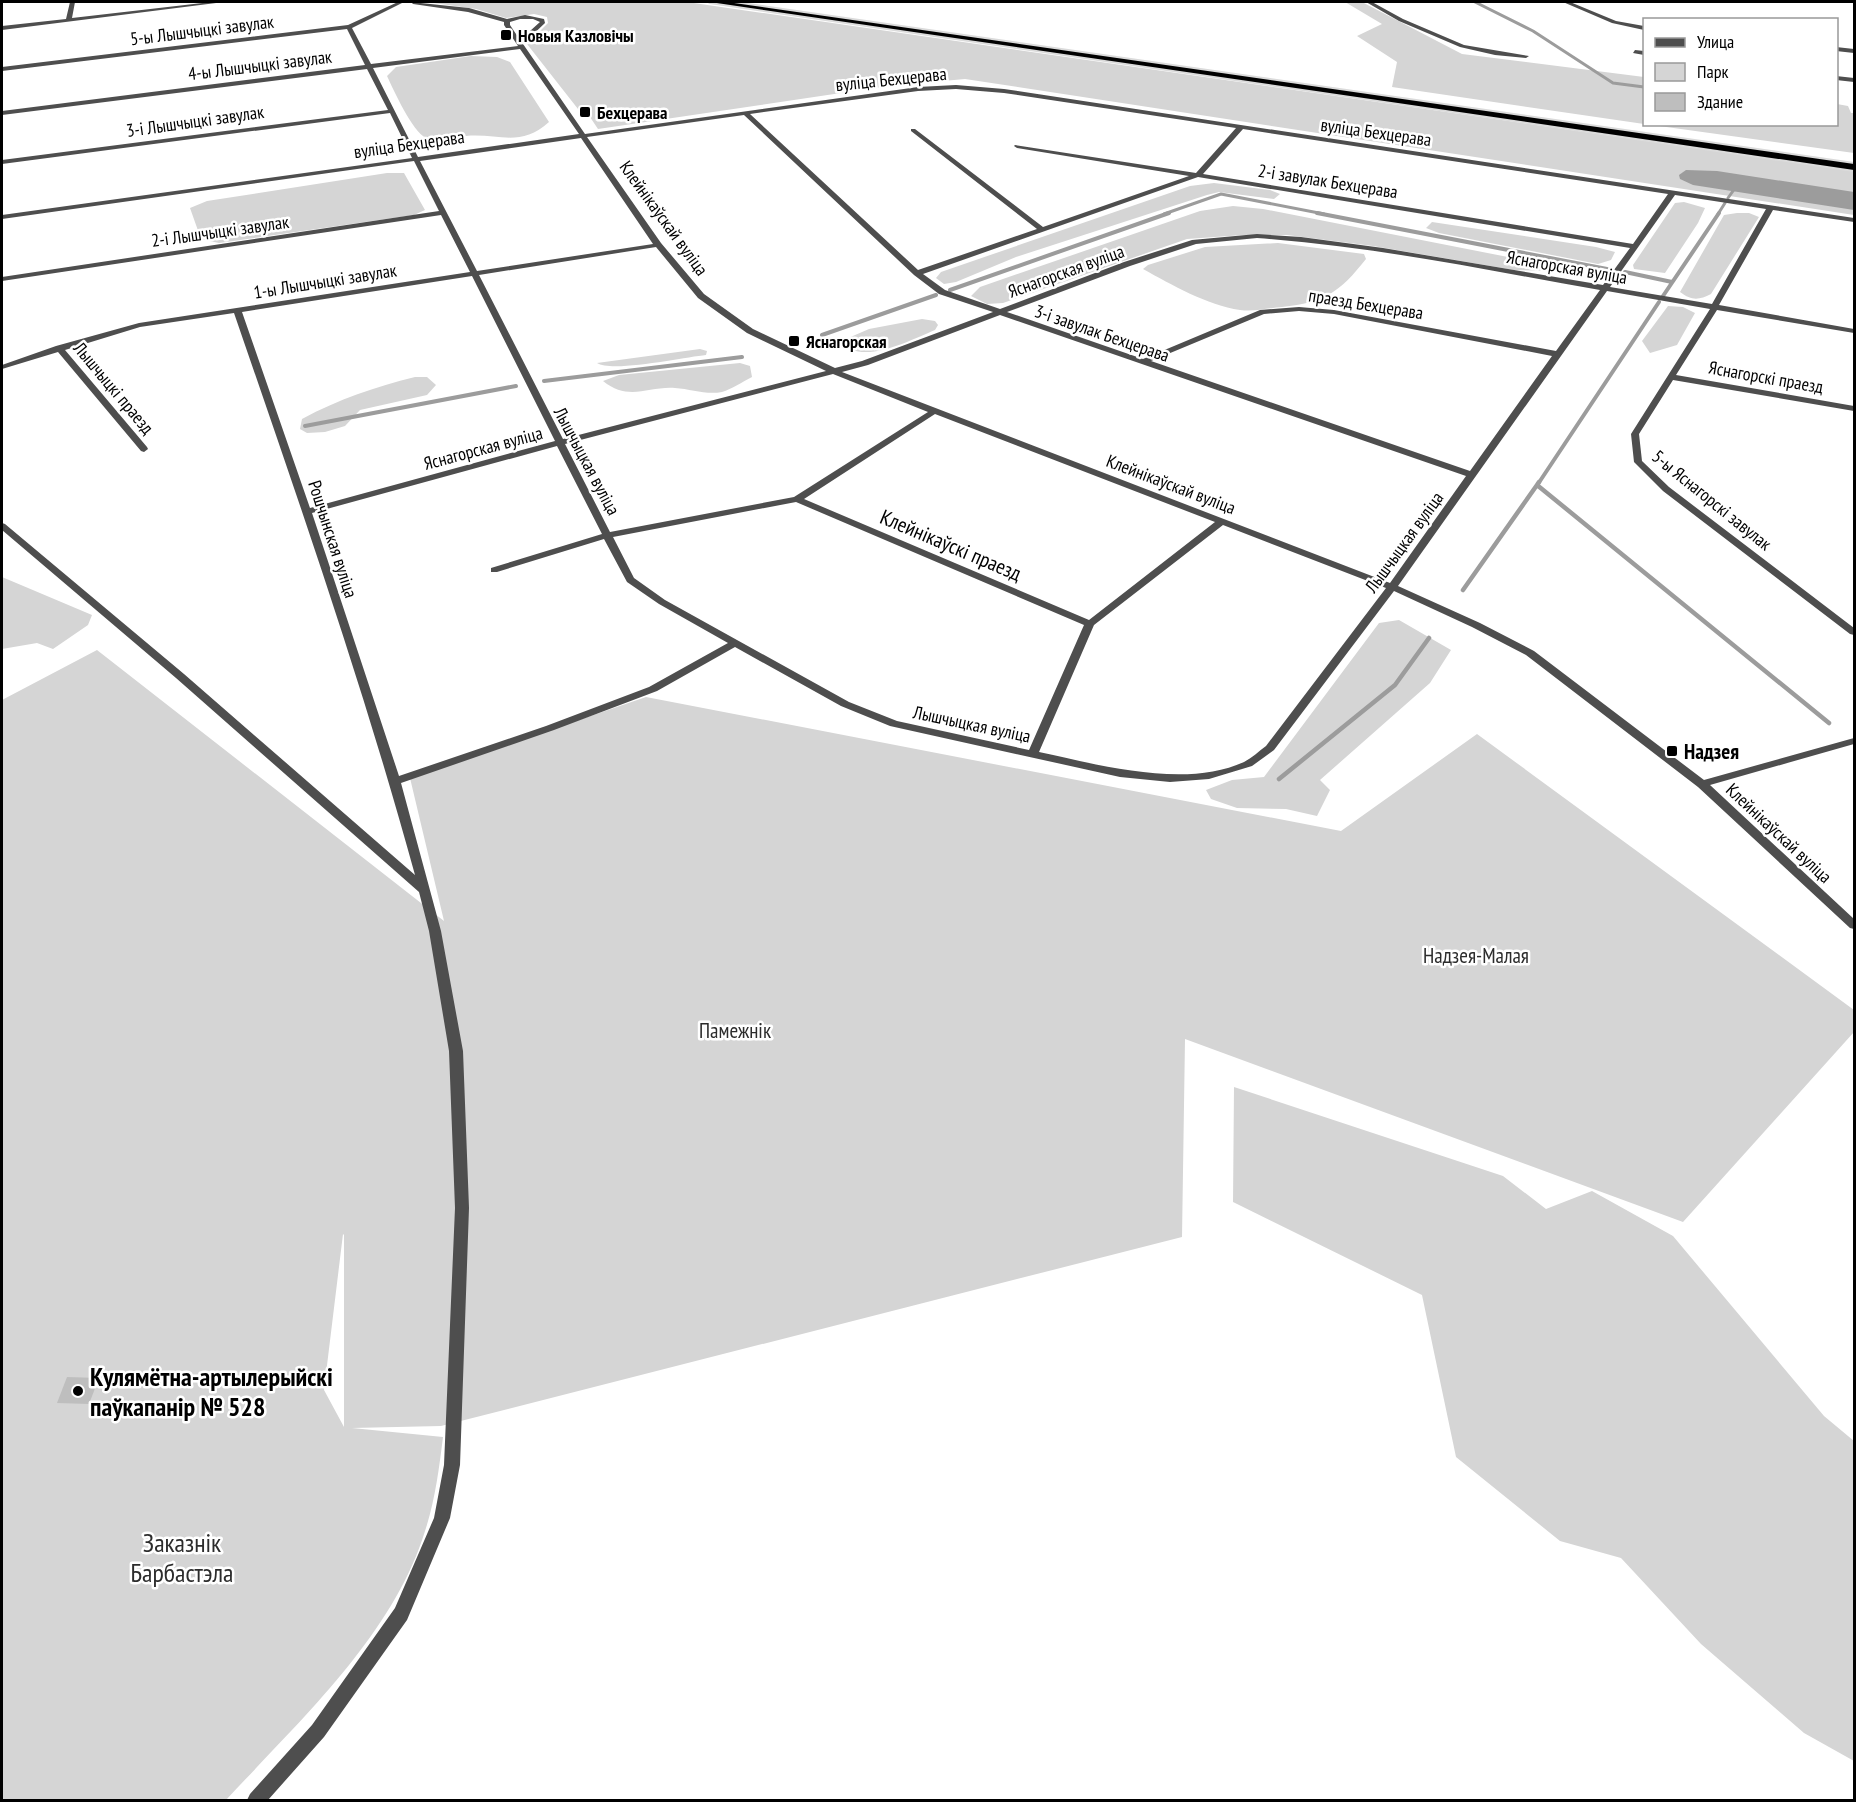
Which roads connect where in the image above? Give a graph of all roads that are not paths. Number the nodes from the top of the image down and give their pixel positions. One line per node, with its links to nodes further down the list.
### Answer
1 (72, 2): 9 (street)
2 (221, 2): 9 (street)
3 (400, 2): 11 (street, 5-ы Лышчыцкі завулак)
4 (413, 2): 10 (street)
5 (714, 2): 34 (highway)
6 (744, 2): 32 (highway)
7 (1369, 2): 19 (street)
8 (1566, 2): 13 (street)
9 (69, 20): 12 (street)
10 (507, 21): 14 (street, Клейнікаўскай вуліца); 14 (street)
11 (349, 27): 20 (street, Лышчыцкая вуліца); 21 (street, 5-ы Лышчыцкі завулак)
12 (2, 28)
13 (1643, 28)
14 (521, 45): 20 (street, 4-ы Лышчыцкі завулак); 29 (street, Клейнікаўскай вуліца)
15 (1838, 49): 16 (street)
16 (1854, 51)
17 (1635, 52): 18 (street)
18 (1643, 53)
19 (1526, 56)
20 (369, 67): 24 (street, Лышчыцкая вуліца); 26 (street, 4-ы Лышчыцкі завулак)
21 (2, 69)
22 (1838, 78): 23 (street)
23 (1854, 80)
24 (393, 111): 31 (street, Лышчыцкая вуліца); 33 (street, 3-і Лышчыцкі завулак)
25 (744, 112): 27 (street, вуліца Бехцерава); 29 (street, вуліца Бехцерава); 44 (street, 3-і завулак Бехцерава)
26 (2, 114)
27 (1241, 127): 35 (street); 36 (street, вуліца Бехцерава)
28 (913, 130): 41 (street)
29 (584, 136): 31 (street, вуліца Бехцерава); 42 (street, Клейнікаўскай вуліца)
30 (1017, 146): 35 (street, 2-і завулак Бехцерава)
31 (414, 158): 38 (street, Лышчыцкая вуліца); 39 (street, вуліца Бехцерава)
32 (1854, 161)
33 (2, 162)
34 (1854, 167)
35 (1198, 175): 41 (street); 43 (street, 2-і завулак Бехцерава)
36 (1673, 192): 37 (street, вуліца Бехцерава); 43 (street, Лышчыцкая вуліца)
37 (1772, 207): 40 (street, вуліца Бехцерава); 48 (street, 5-ы Яснагорскі завулак)
38 (442, 213): 45 (street, Лышчыцкая вуліца); 46 (street, 2-і Лышчыцкі завулак)
39 (2, 217)
40 (1854, 220)
41 (1042, 230): 44 (street)
42 (658, 244): 45 (street, 1-ы Лышчыцкі завулак); 56 (street, Клейнікаўскай вуліца)
43 (1634, 246): 47 (street, Лышчыцкая вуліца)
44 (917, 273): 50 (street, 3-і завулак Бехцерава)
45 (473, 274): 49 (street, 1-ы Лышчыцкі завулак); 60 (street, Лышчыцкая вуліца)
46 (2, 279)
47 (1603, 288): 48 (street, Яснагорская вуліца); 50 (street, Яснагорская вуліца); 53 (street, Лышчыцкая вуліца)
48 (1714, 308): 51 (street, Яснагорская вуліца); 57 (street, 5-ы Яснагорскі завулак)
49 (237, 309): 52 (street, 1-ы Лышчыцкі завулак); 64 (street, Рошчынская вуліца)
50 (997, 312): 54 (street, 3-і завулак Бехцерава); 56 (street, Яснагорская вуліца)
51 (1854, 331)
52 (59, 348): 55 (street, 1-ы Лышчыцкі завулак); 61 (street, Лышчыцкі праезд)
53 (1557, 354): 54 (street, праезд Бехцерава); 62 (street, Лышчыцкая вуліца)
54 (1142, 362): 62 (street, 3-і завулак Бехцерава)
55 (2, 367)
56 (833, 371): 59 (street, Клейнікаўскай вуліца); 60 (street, Яснагорская вуліца)
57 (1672, 377): 58 (street, Яснагорскі праезд); 71 (street, 5-ы Яснагорскі завулак)
58 (1854, 409)
59 (933, 412): 63 (street); 65 (street, Клейнікаўскай вуліца)
60 (558, 443): 64 (street, Яснагорская вуліца); 67 (street, Лышчыцкая вуліца)
61 (144, 449)
62 (1473, 475): 69 (street, Лышчыцкая вуліца)
63 (797, 499): 67 (street); 70 (street, Клейнікаўскі праезд)
64 (307, 512): 75 (street, Рошчынская вуліца)
65 (1222, 521): 69 (street, Клейнікаўскай вуліца); 70 (street)
66 (2, 526): 77 (street)
67 (607, 535): 68 (street); 72 (street, Лышчыцкая вуліца)
68 (494, 570)
69 (1392, 586): 74 (street, Лышчыцкая вуліца); 76 (street, Клейнікаўскай вуліца)
70 (1090, 624): 74 (street)
71 (1854, 632)
72 (735, 643): 74 (street, Лышчыцкая вуліца); 75 (street)
73 (1854, 741): 76 (street)
74 (1033, 754)
75 (395, 781): 77 (street, Рошчынская вуліца)
76 (1702, 784): 78 (street, Клейнікаўскай вуліца)
77 (425, 890): 79 (street, Рошчынская вуліца)
78 (1854, 925)
79 (256, 1800)

